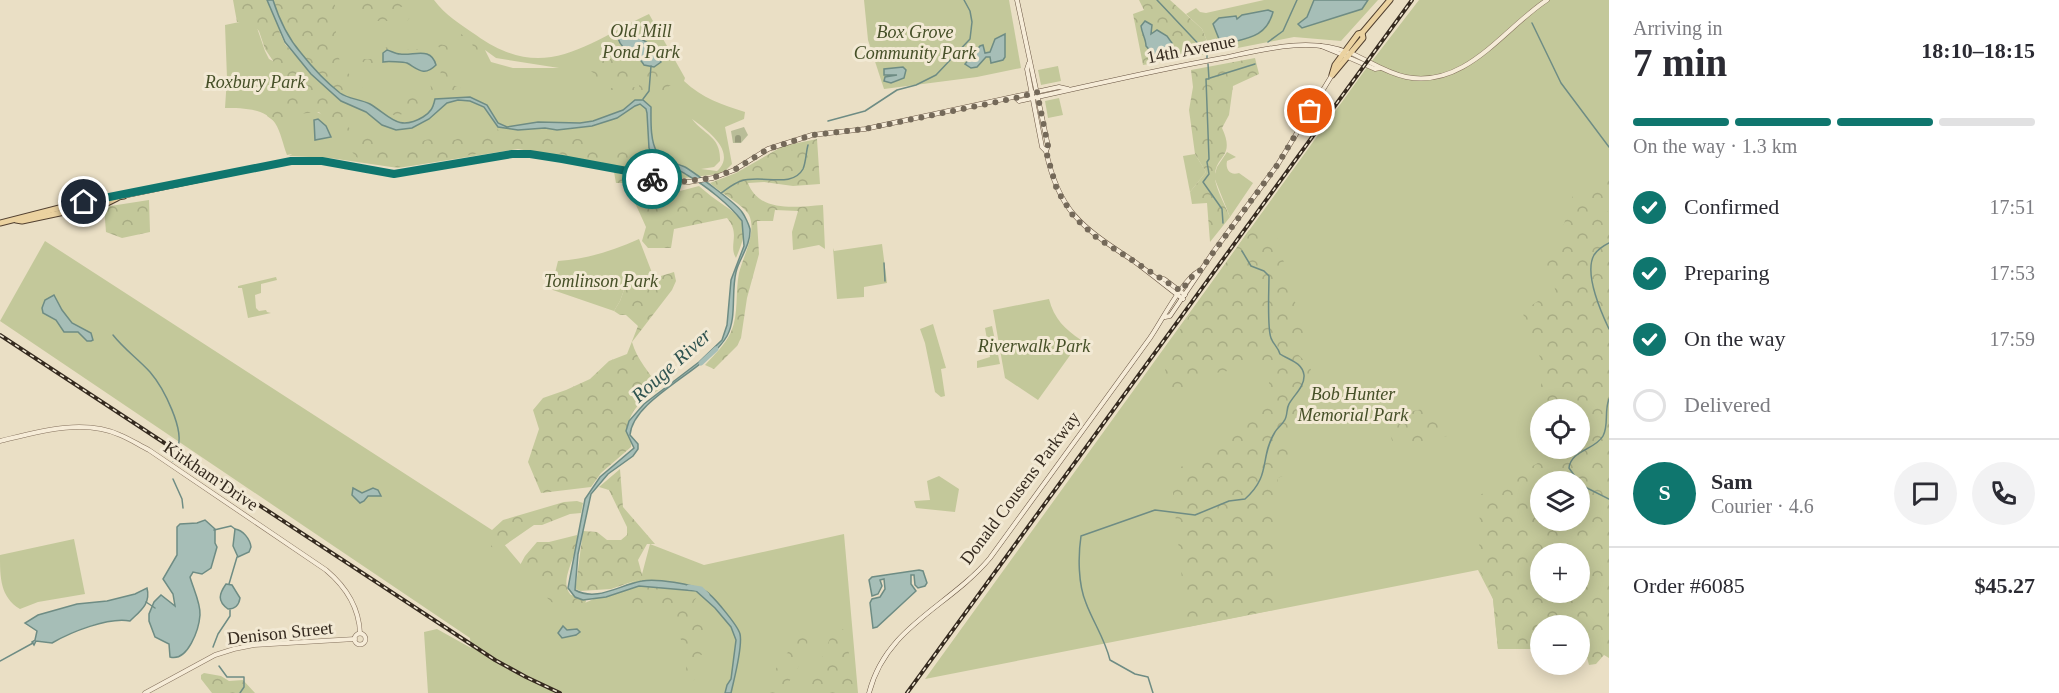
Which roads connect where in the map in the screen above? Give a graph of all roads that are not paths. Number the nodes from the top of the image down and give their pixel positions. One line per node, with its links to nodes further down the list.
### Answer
1 (1017, 0): 5 (main road)
2 (1390, 0): 4 (main road, Donald Cousens Parkway)
3 (1547, 0): 4 (main road, 14th Avenue)
4 (1347, 54): 6 (main road, Donald Cousens Parkway); 7 (main road, 14th Avenue)
5 (1029, 63): 7 (main road); 8 (main road)
6 (1332, 75): 12 (main road, Donald Cousens Parkway)
7 (1038, 94): 8 (main road, 14th Avenue); 9 (main road)
8 (1032, 95): 9 (main road); 10 (main road, 14th Avenue)
9 (1046, 151): 12 (main road)
10 (124, 196): 11 (main road, 14th Avenue)
11 (0, 223)
12 (1182, 295): 17 (main road, Donald Cousens Parkway)
13 (0, 441): 14 (main road, Kirkham Drive)
14 (360, 633): 15 (main road); 15 (main road)
15 (355, 639): 16 (main road, Denison Street)
16 (146, 693)
17 (869, 693)

